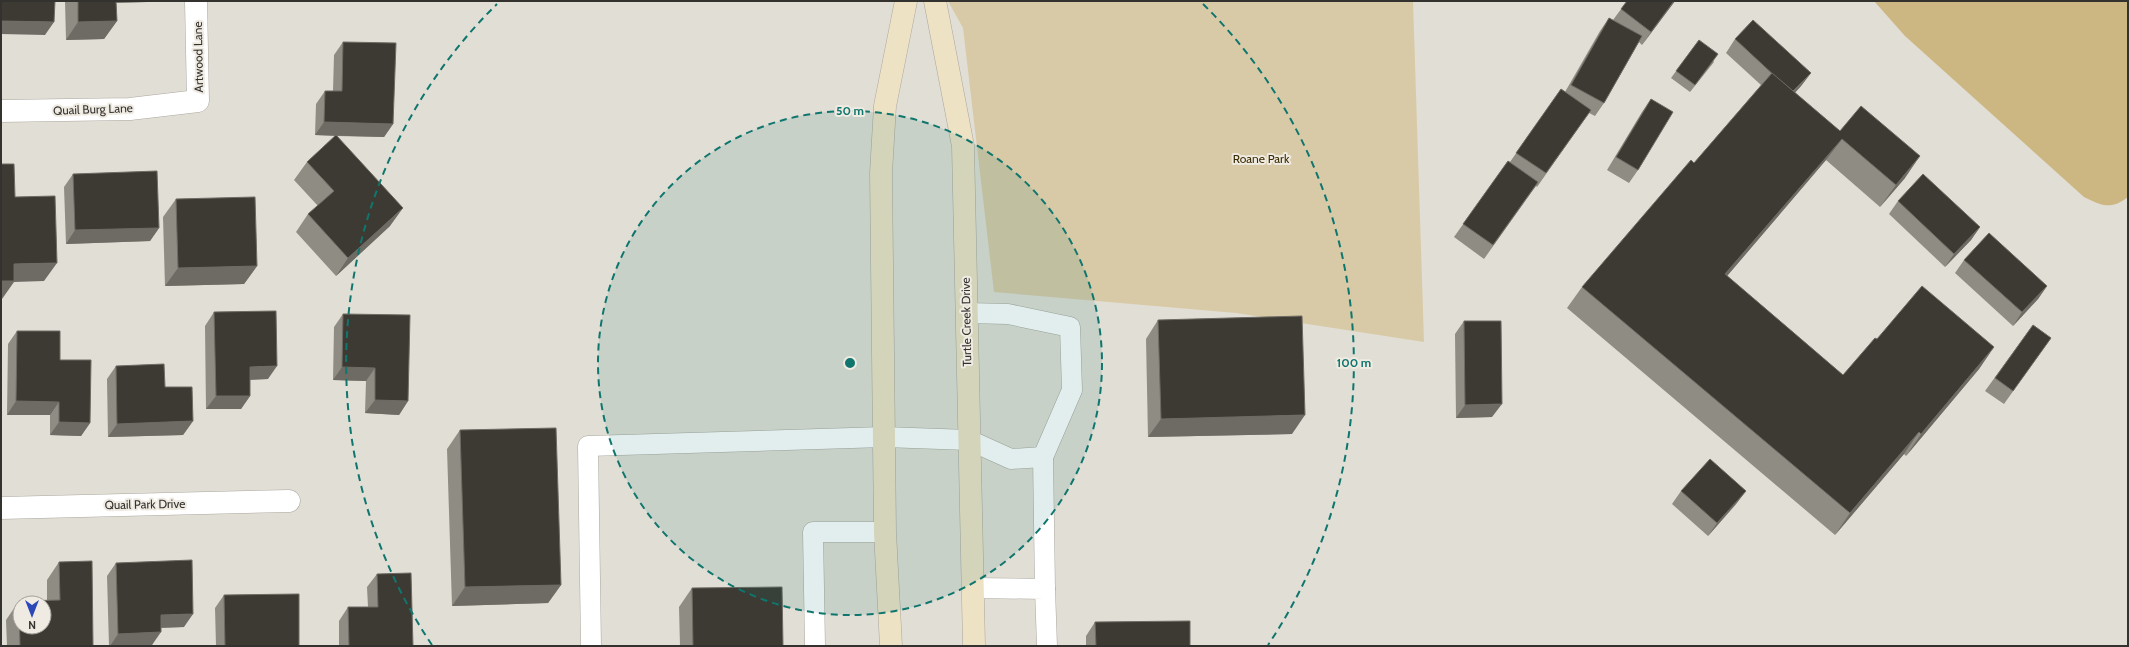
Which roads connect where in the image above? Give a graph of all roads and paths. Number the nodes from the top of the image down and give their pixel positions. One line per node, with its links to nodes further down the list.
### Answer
1 (196, 1): 4 (street, Artwood Lane)
2 (906, 1): 7 (street)
3 (935, 1): 6 (street, Turtle Creek Drive)
4 (185, 102): 5 (street, Quail Burg Lane)
5 (1, 111)
6 (966, 313): 8 (street, Turtle Creek Drive); 9 (lane)
7 (884, 437): 8 (lane); 12 (street); 15 (lane)
8 (969, 440): 9 (lane); 13 (street, Turtle Creek Drive)
9 (1043, 457): 14 (lane)
10 (289, 501): 11 (street, Quail Park Drive)
11 (1, 508)
12 (885, 532): 16 (lane); 17 (street)
13 (973, 588): 14 (lane); 18 (street, Turtle Creek Drive)
14 (1045, 589): 19 (lane)
15 (591, 646)
16 (815, 646)
17 (891, 646)
18 (974, 646)
19 (1047, 646)

